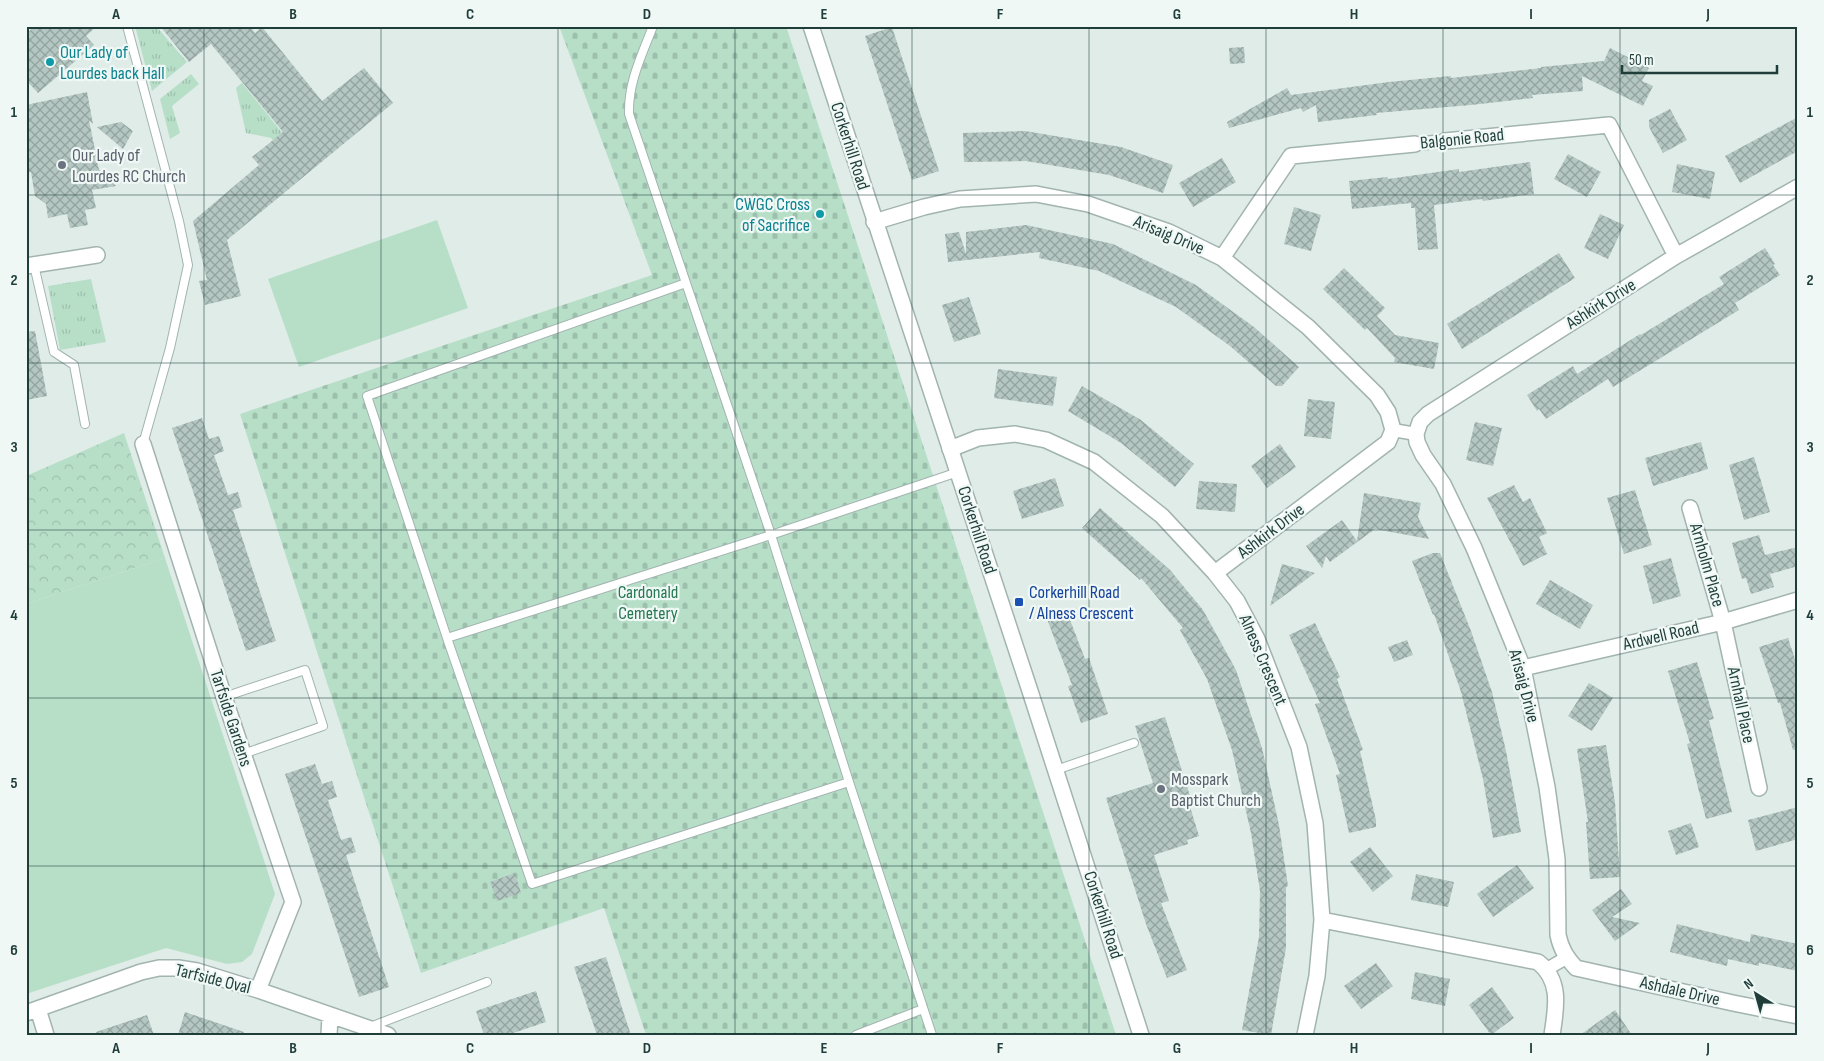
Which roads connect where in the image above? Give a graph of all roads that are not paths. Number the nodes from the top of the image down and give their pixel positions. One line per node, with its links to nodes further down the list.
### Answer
1 (127, 26): 16 (lane)
2 (653, 26): 12 (lane)
3 (811, 26): 7 (street, Corkerhill Road)
4 (1445, 141): 5 (street, Balgonie Road); 9 (street, Balgonie Road)
5 (1415, 144): 10 (street, Balgonie Road)
6 (1798, 187): 9 (street, Ashkirk Drive)
7 (874, 222): 10 (street, Arisaig Drive); 17 (street, Corkerhill Road)
8 (97, 254): 11 (street)
9 (1676, 256): 15 (street, Ashkirk Drive)
10 (1222, 258): 14 (street, Arisaig Drive)
11 (30, 265): 13 (lane)
12 (686, 282): 20 (lane); 24 (lane)
13 (85, 424)
14 (1393, 430): 15 (street); 21 (street, Ashkirk Drive)
15 (1416, 434): 25 (street, Arisaig Drive)
16 (143, 444): 26 (street, Tarfside Gardens)
17 (950, 449): 18 (street, Corkerhill Road); 21 (street, Alness Crescent)
18 (958, 472): 20 (lane); 29 (street, Corkerhill Road)
19 (1690, 508): 23 (street, Arnholm Place)
20 (771, 535): 24 (lane); 30 (lane)
21 (1216, 573): 32 (street, Alness Crescent)
22 (1798, 600): 23 (street, Ardwell Road)
23 (1723, 622): 25 (street, Ardwell Road); 31 (street, Arnhall Place)
24 (447, 638): 30 (lane)
25 (1523, 668): 33 (street, Arisaig Drive)
26 (224, 697): 28 (street, Tarfside Gardens); 28 (lane)
27 (1134, 743): 29 (lane)
28 (243, 754): 36 (street, Tarfside Gardens)
29 (1056, 770): 47 (street, Corkerhill Road)
30 (849, 782): 37 (lane)
31 (1759, 788)
32 (1322, 920): 34 (street); 48 (street, Alness Crescent)
33 (1566, 958): 34 (street); 40 (street, Ashdale Drive)
34 (1547, 969): 49 (street)
35 (487, 982): 41 (lane)
36 (258, 990): 38 (street, Tarfside Oval); 39 (street, Tarfside Oval)
37 (923, 1009): 45 (lane); 46 (lane)
38 (32, 1011): 42 (street, Tarfside Oval)
39 (330, 1016): 41 (street, Tarfside Oval); 43 (street)
40 (1798, 1016)
41 (369, 1028): 44 (street, Tarfside Oval)
42 (46, 1035)
43 (329, 1035)
44 (388, 1035)
45 (856, 1035)
46 (932, 1035)
47 (1141, 1035)
48 (1305, 1035)
49 (1552, 1035)

